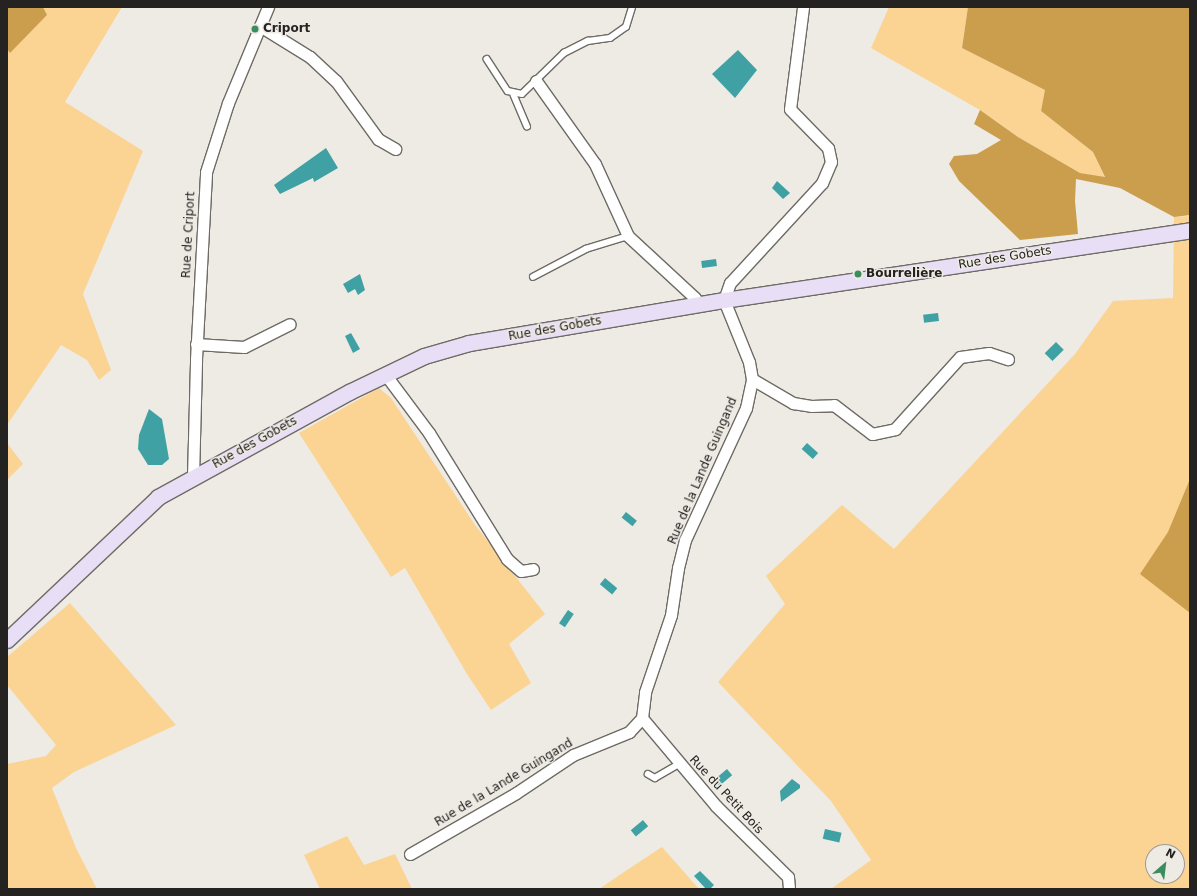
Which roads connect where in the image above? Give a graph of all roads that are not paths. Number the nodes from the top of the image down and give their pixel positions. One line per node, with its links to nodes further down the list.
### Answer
1 (268, 7): 4 (street, Rue de Criport)
2 (632, 7): 6 (lane)
3 (803, 7): 13 (street)
4 (260, 26): 9 (street); 16 (street, Rue de Criport)
5 (487, 59): 7 (lane)
6 (536, 81): 7 (lane); 11 (street)
7 (514, 95): 8 (lane)
8 (527, 126)
9 (396, 149)
10 (1190, 230): 13 (main road, Rue des Gobets)
11 (628, 236): 12 (lane); 14 (street)
12 (534, 277)
13 (724, 300): 14 (main road, Rue des Gobets); 19 (street, Rue de la Lande Guingand)
14 (697, 305): 18 (main road, Rue des Gobets)
15 (290, 324): 16 (street)
16 (196, 344): 20 (street, Rue de Criport)
17 (1008, 359): 19 (street)
18 (386, 374): 20 (main road, Rue des Gobets); 21 (street)
19 (752, 379): 23 (street, Rue de la Lande Guingand)
20 (193, 477): 22 (main road, Rue des Gobets)
21 (533, 569)
22 (7, 640)
23 (642, 718): 24 (street, Rue du Petit Bois); 26 (street, Rue de la Lande Guingand)
24 (679, 764): 25 (lane); 27 (street, Rue du Petit Bois)
25 (648, 774)
26 (410, 854)
27 (789, 889)

